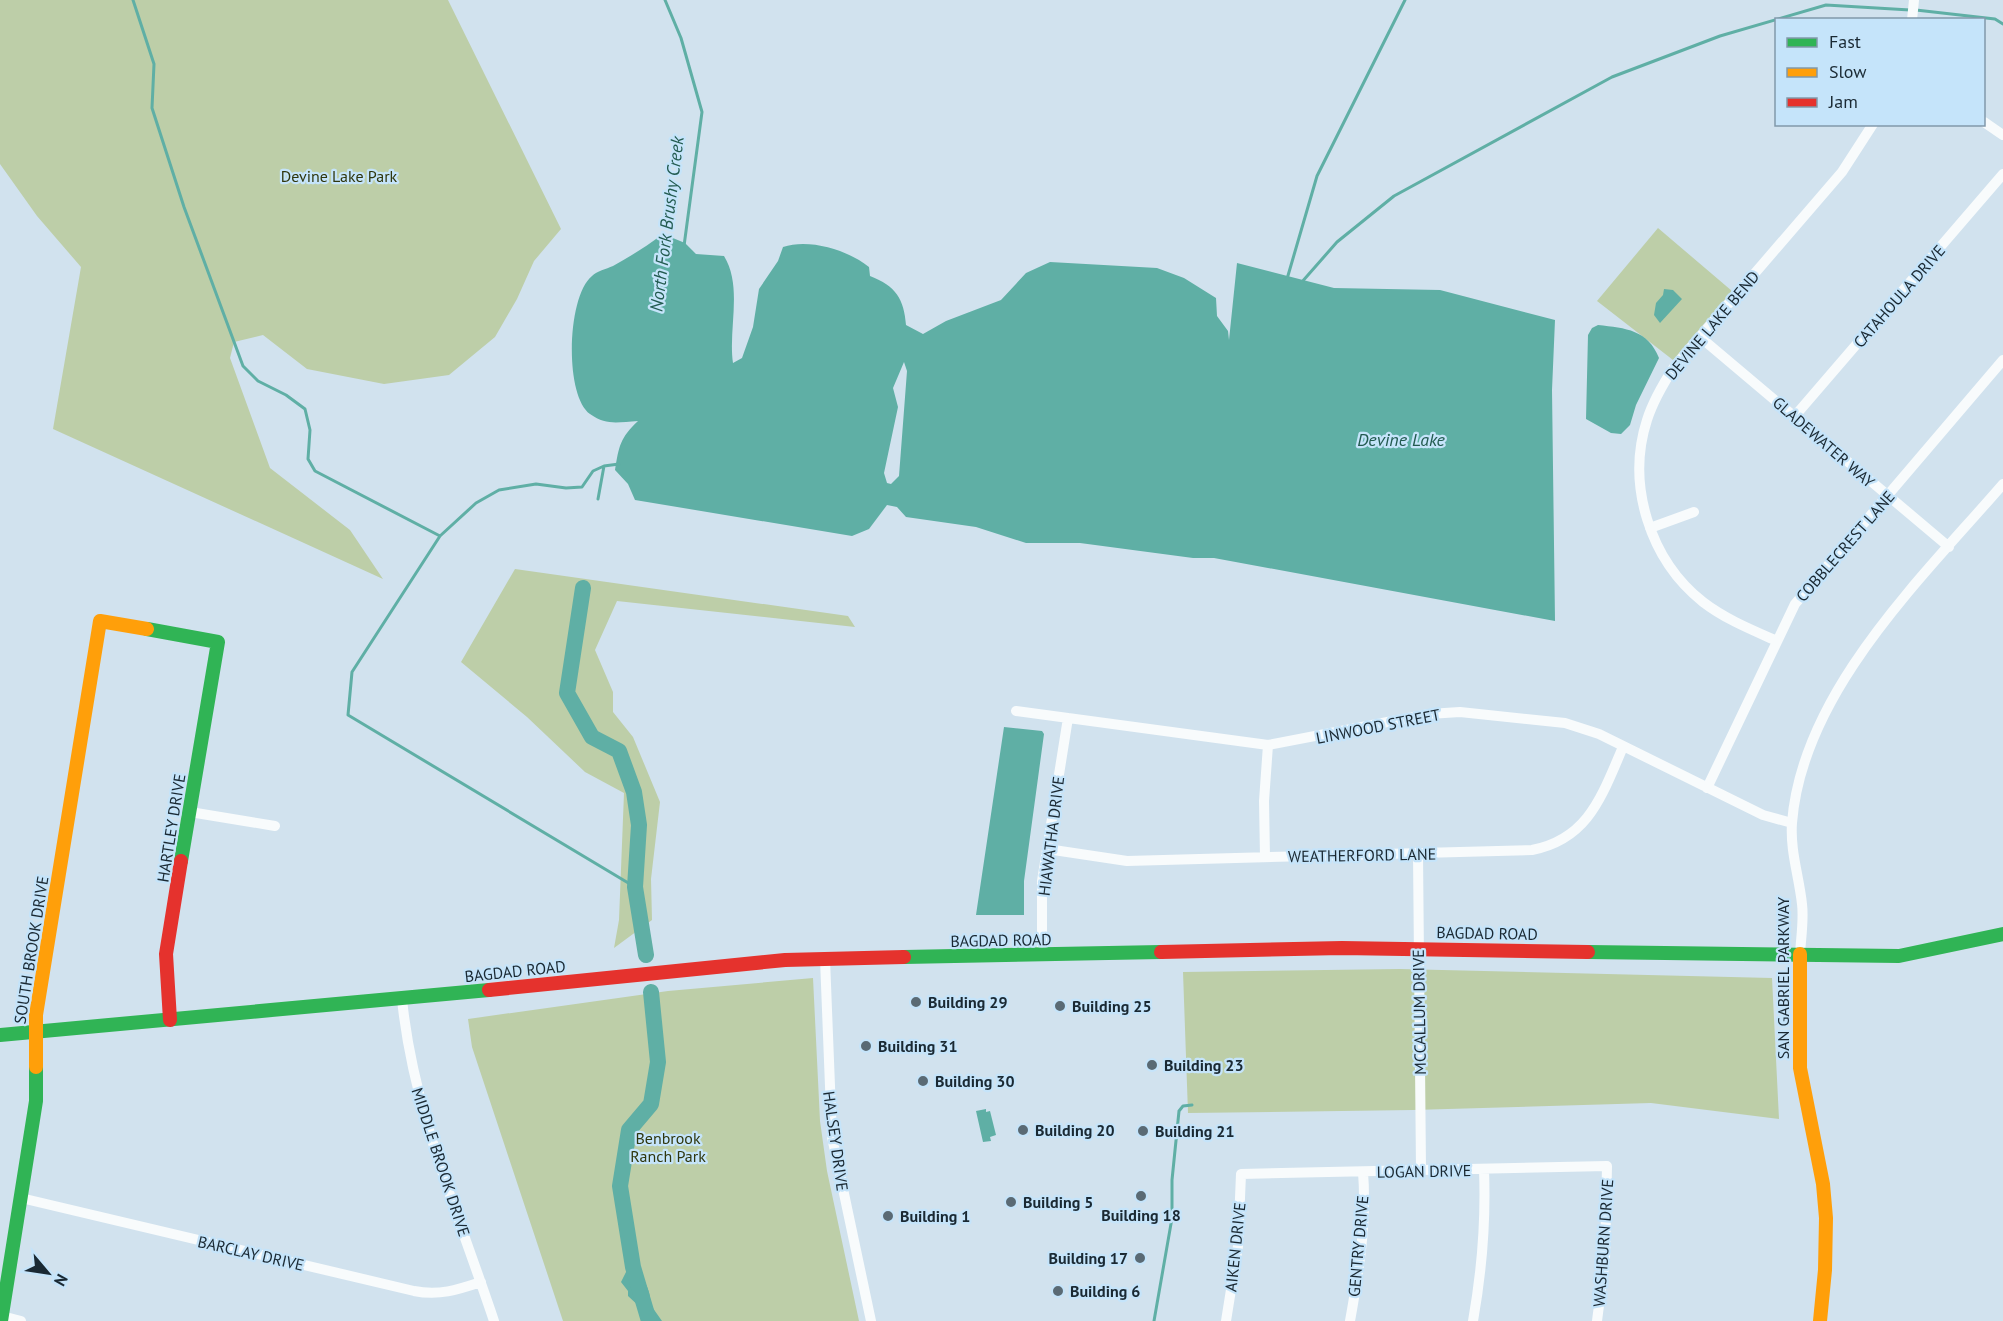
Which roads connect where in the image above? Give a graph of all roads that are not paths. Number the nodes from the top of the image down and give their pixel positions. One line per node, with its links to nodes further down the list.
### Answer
1 (1914, 0): 2 (street)
2 (1912, 18)
3 (1985, 123): 5 (street)
4 (1872, 126): 7 (street, DEVINE LAKE BEND)
5 (2003, 135)
6 (2003, 174): 9 (street, CATAHOULA DRIVE)
7 (1700, 337): 9 (street, GLADEWATER WAY); 13 (street, DEVINE LAKE BEND)
8 (2003, 360): 11 (street, COBBLECREST LANE)
9 (1794, 417): 11 (street, GLADEWATER WAY)
10 (2003, 484): 14 (street, SAN GABRIEL PARKWAY)
11 (1888, 497): 14 (street, GLADEWATER WAY); 16 (street, COBBLECREST LANE)
12 (1694, 512): 13 (street)
13 (1650, 528): 16 (street, DEVINE LAKE BEND)
14 (1949, 547): 23 (street, SAN GABRIEL PARKWAY)
15 (100, 621): 22 (street, HARTLEY DRIVE); 35 (street, SOUTH BROOK DRIVE)
16 (1777, 641): 21 (street, COBBLECREST LANE)
17 (1016, 711): 18 (street, LINWOOD STREET)
18 (1068, 717): 19 (street, LINWOOD STREET); 25 (street, HIAWATHA DRIVE)
19 (1268, 745): 20 (street, LINWOOD STREET); 27 (street)
20 (1623, 747): 21 (street, LINWOOD STREET); 26 (street, WEATHERFORD LANE)
21 (1707, 788): 23 (street, LINWOOD STREET)
22 (190, 812): 24 (street); 34 (street, HARTLEY DRIVE)
23 (1792, 823): 30 (street, SAN GABRIEL PARKWAY)
24 (275, 826)
25 (1047, 849): 27 (street, WEATHERFORD LANE); 31 (street, HIAWATHA DRIVE)
26 (1418, 854): 27 (street, WEATHERFORD LANE); 29 (street, MCCALLUM DRIVE)
27 (1265, 857)
28 (2003, 934): 30 (street, BAGDAD ROAD)
29 (1418, 948): 30 (street, BAGDAD ROAD); 31 (street, BAGDAD ROAD); 38 (street, MCCALLUM DRIVE)
30 (1800, 954): 52 (street, SAN GABRIEL PARKWAY)
31 (1042, 956): 32 (street, BAGDAD ROAD)
32 (825, 959): 33 (street, BAGDAD ROAD); 47 (street, HALSEY DRIVE)
33 (402, 999): 34 (street, BAGDAD ROAD); 43 (street, MIDDLE BROOK DRIVE)
34 (170, 1020): 35 (street, BAGDAD ROAD)
35 (34, 1032): 36 (street, BAGDAD ROAD); 42 (street, SOUTH BROOK DRIVE)
36 (0, 1035)
37 (1607, 1166): 39 (street, LOGAN DRIVE); 51 (street, WASHBURN DRIVE)
38 (1421, 1169): 39 (street, LOGAN DRIVE); 40 (street, LOGAN DRIVE)
39 (1484, 1170): 50 (street)
40 (1363, 1172): 41 (street, LOGAN DRIVE); 49 (street, GENTRY DRIVE)
41 (1241, 1174): 48 (street, AIKEN DRIVE)
42 (21, 1198): 43 (street, BARCLAY DRIVE); 44 (street, SOUTH BROOK DRIVE)
43 (481, 1282): 46 (street, MIDDLE BROOK DRIVE)
44 (2, 1319): 45 (street)
45 (21, 1321)
46 (494, 1321)
47 (871, 1321)
48 (1226, 1321)
49 (1350, 1321)
50 (1473, 1321)
51 (1597, 1321)
52 (1820, 1321)

